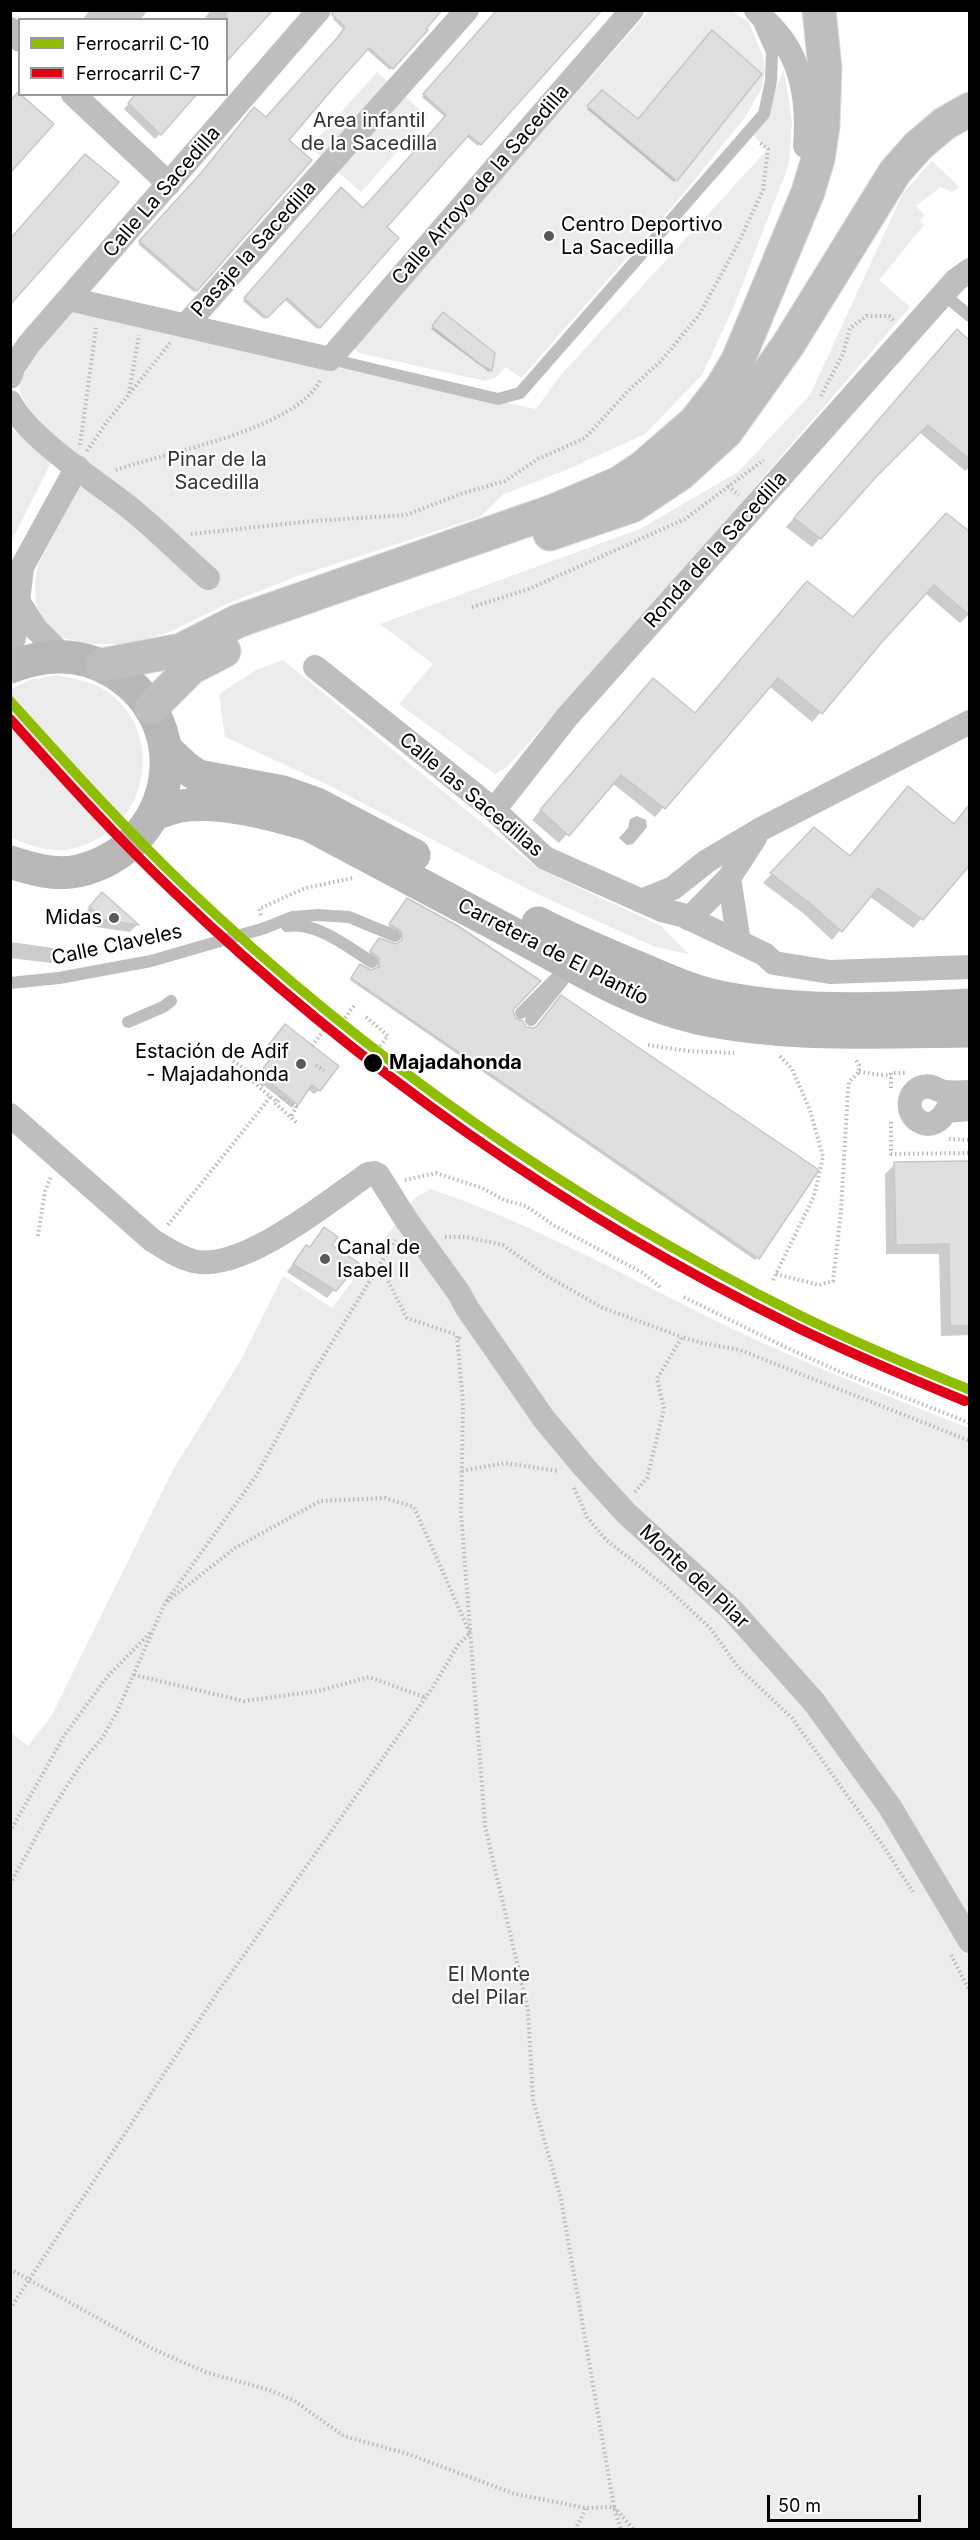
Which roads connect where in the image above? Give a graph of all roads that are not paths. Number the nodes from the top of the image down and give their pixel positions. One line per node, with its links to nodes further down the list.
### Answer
1 (319, 10): 8 (street, Calle La Sacedilla)
2 (467, 10): 14 (street, Pasaje la Sacedilla)
3 (632, 10): 15 (street, Calle Arroyo de la Sacedilla)
4 (755, 10): 9 (street); 15 (lane)
5 (819, 10): 9 (highway)
6 (75, 96): 8 (street)
7 (969, 110): 26 (highway)
8 (169, 184): 12 (street, Calle La Sacedilla)
9 (792, 230): 23 (highway)
10 (969, 270): 11 (street, Ronda de la Sacedilla)
11 (943, 294): 13 (lane); 29 (street, Ronda de la Sacedilla)
12 (69, 299): 14 (street); 16 (street, Calle La Sacedilla)
13 (969, 316)
14 (184, 326): 15 (street)
15 (330, 360)
16 (10, 376)
17 (10, 402): 18 (street)
18 (84, 473): 19 (street); 20 (street)
19 (208, 578)
20 (18, 602): 21 (street); 22 (street)
21 (10, 649)
22 (63, 656): 23 (street); 25 (street)
23 (102, 665): 26 (street)
24 (315, 667): 29 (street, Calle las Sacedillas)
25 (10, 668)
26 (151, 708): 28 (street)
27 (969, 722): 31 (street)
28 (166, 749): 30 (street); 49 (street, Carretera de El Plantío)
29 (494, 810): 35 (street, Calle las Sacedillas)
30 (155, 814): 32 (street); 43 (street, Carretera de El Plantío)
31 (761, 829): 33 (street); 34 (street)
32 (10, 862)
33 (729, 878): 36 (street); 39 (street)
34 (687, 879): 35 (street); 36 (street)
35 (641, 901): 36 (street, Calle las Sacedillas)
36 (685, 917): 39 (street, Calle las Sacedillas)
37 (264, 928): 38 (lane); 42 (lane); 46 (lane, Calle Claveles)
38 (395, 936)
39 (739, 942): 41 (street, Calle las Sacedillas)
40 (969, 952): 41 (street)
41 (764, 954): 44 (street, Calle las Sacedillas)
42 (372, 962)
43 (573, 965): 50 (lane); 52 (lane); 55 (street, Carretera de El Plantío)
44 (969, 967)
45 (10, 978): 46 (lane)
46 (31, 981): 47 (lane, Calle Claveles)
47 (10, 983)
48 (171, 1001): 53 (lane)
49 (969, 1005)
50 (520, 1013)
51 (969, 1014): 55 (street)
52 (531, 1020)
53 (128, 1022)
54 (969, 1031): 55 (street, Carretera de El Plantío)
55 (904, 1033)
56 (969, 1092): 57 (street)
57 (969, 1109)
58 (10, 1115): 59 (street, Monte del Pilar)
59 (959, 1945)

